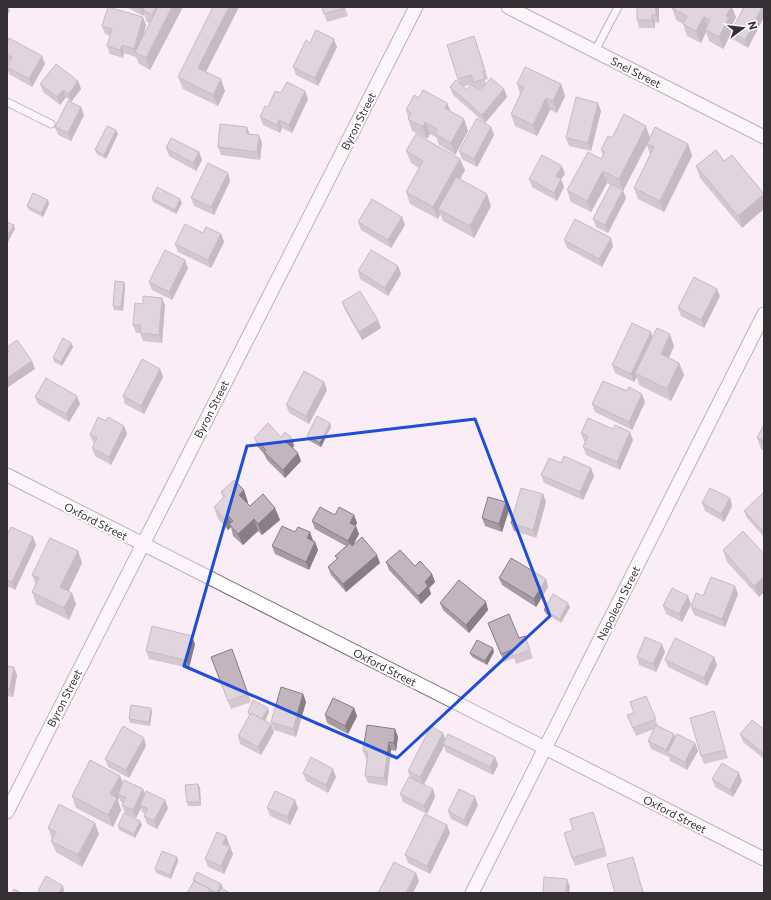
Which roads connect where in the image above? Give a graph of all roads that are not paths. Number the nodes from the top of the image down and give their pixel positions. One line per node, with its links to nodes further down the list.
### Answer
1 (416, 7): 10 (street, Byron Street)
2 (508, 7): 4 (street, Snel Street)
3 (618, 7): 4 (lane)
4 (595, 51): 7 (street, Snel Street)
5 (7, 102): 6 (lane)
6 (51, 124)
7 (764, 136)
8 (764, 314): 11 (street, Napoleon Street)
9 (7, 475): 10 (street, Oxford Street)
10 (142, 544): 11 (street, Oxford Street); 12 (street, Byron Street)
11 (545, 748): 13 (street, Oxford Street); 14 (street, Napoleon Street)
12 (7, 812)
13 (764, 859)
14 (472, 893)

